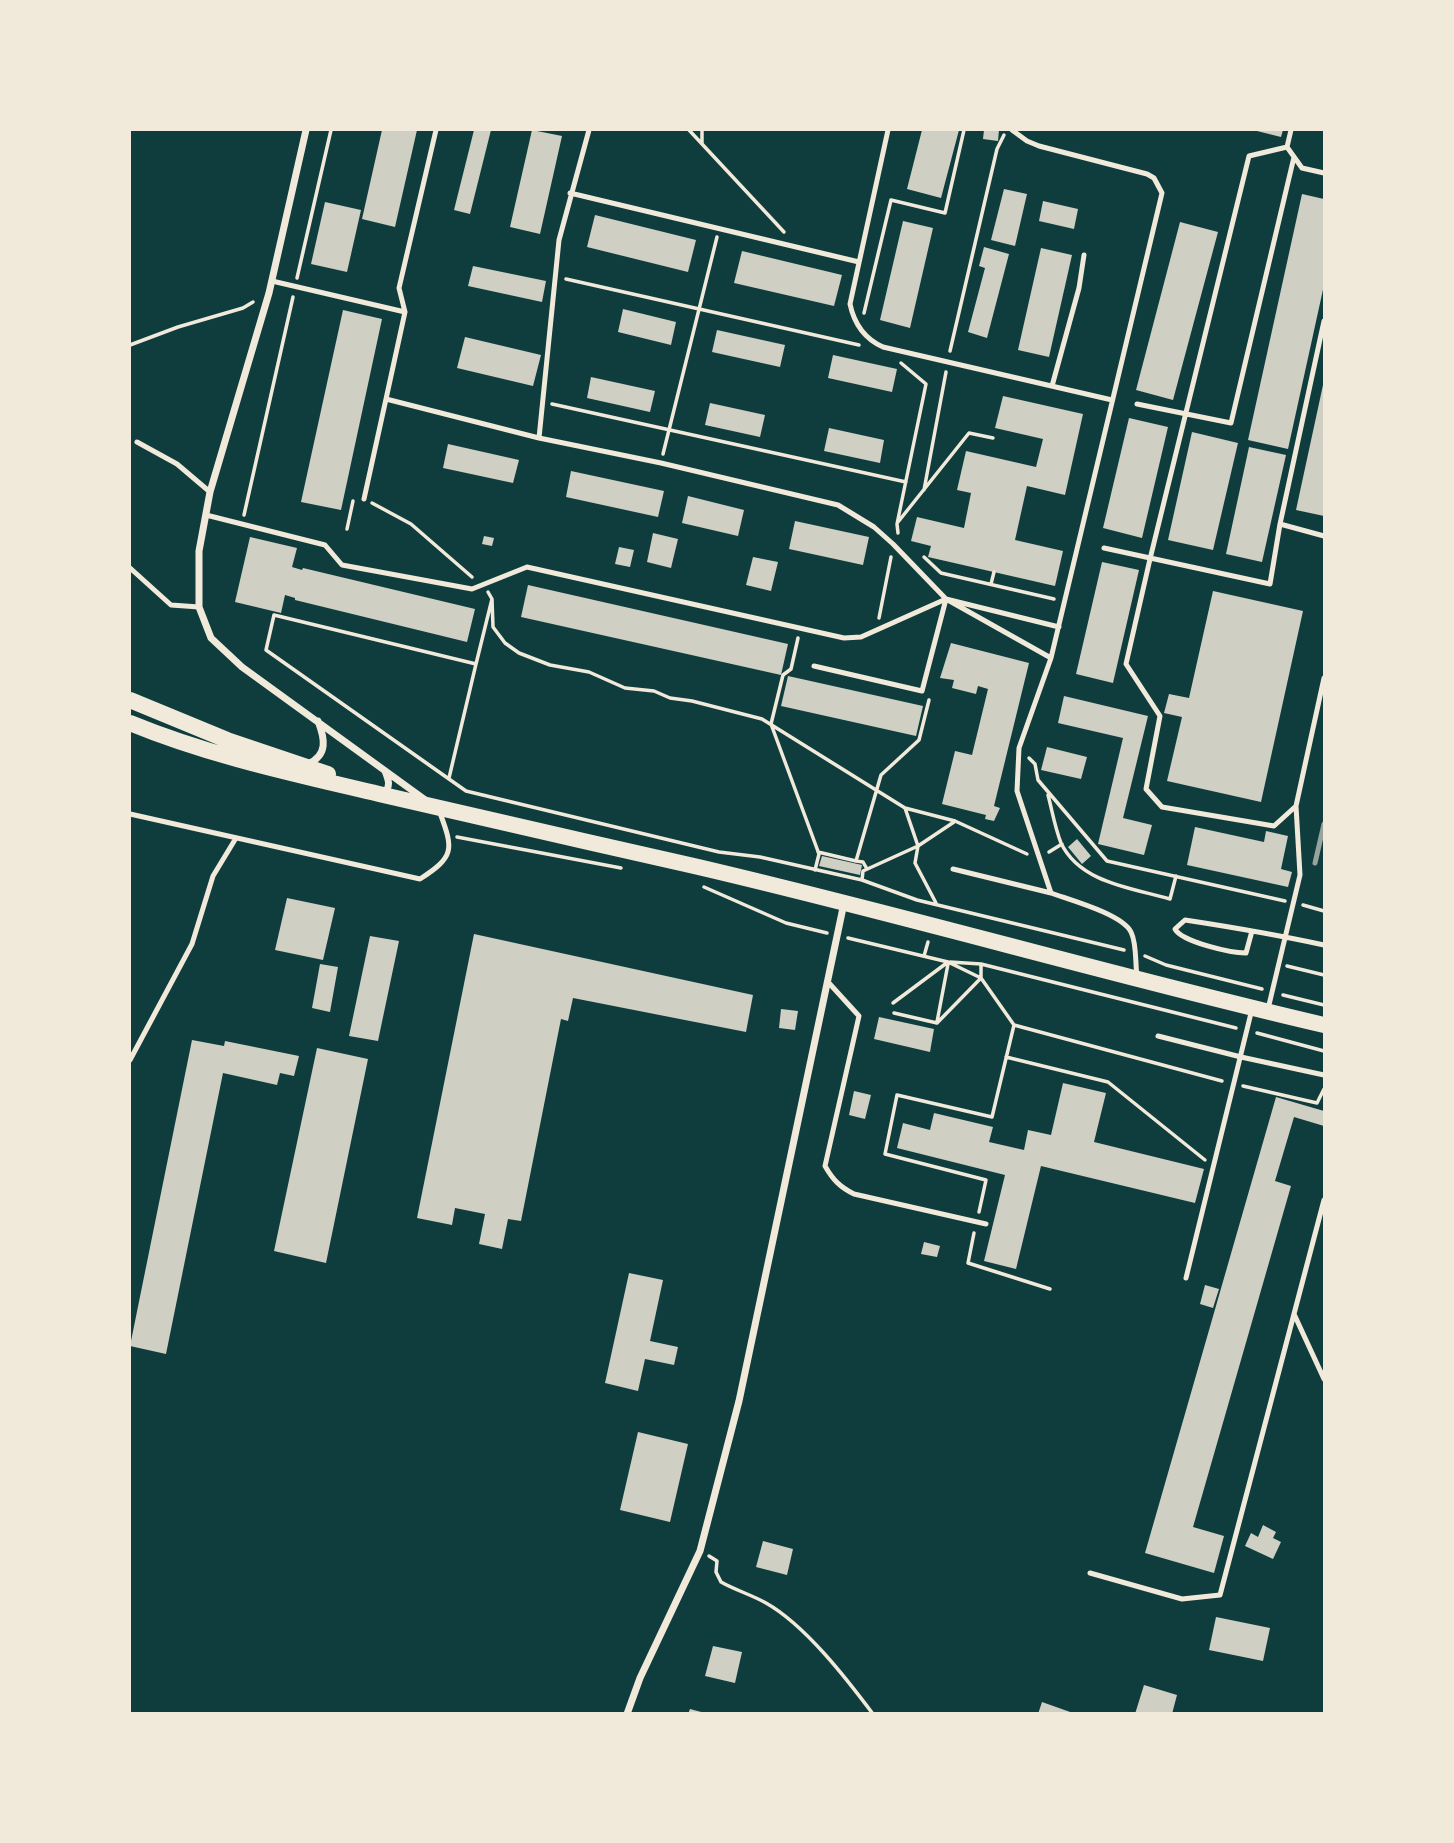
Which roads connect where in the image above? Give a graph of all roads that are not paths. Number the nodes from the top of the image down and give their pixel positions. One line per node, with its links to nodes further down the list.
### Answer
1 (306, 130): 13 (street)
2 (436, 130): 14 (lane)
3 (589, 130): 10 (lane)
4 (888, 130): 12 (lane)
5 (1012, 130): 18 (lane)
6 (1291, 130): 7 (lane)
7 (1287, 147): 8 (lane); 20 (lane)
8 (1294, 157): 9 (lane); 20 (lane)
9 (1325, 173)
10 (570, 193): 12 (lane); 21 (lane)
11 (1084, 255): 16 (lane)
12 (859, 262): 16 (lane)
13 (272, 281): 14 (lane); 23 (street)
14 (404, 312): 17 (lane)
15 (1325, 321): 26 (lane)
16 (1052, 386): 18 (lane)
17 (386, 399): 21 (lane); 24 (lane)
18 (1112, 400): 33 (lane)
19 (1137, 404): 20 (lane)
20 (1186, 414): 29 (lane)
21 (538, 438): 31 (lane)
22 (137, 442): 23 (lane)
23 (210, 492): 25 (street)
24 (364, 499)
25 (206, 515): 31 (lane); 32 (street)
26 (1280, 524): 27 (lane); 29 (lane)
27 (1325, 536)
28 (1104, 548): 29 (lane)
29 (1150, 559): 43 (lane)
30 (130, 568): 32 (lane)
31 (946, 599): 33 (lane); 34 (lane); 35 (lane)
32 (199, 607): 38 (street)
33 (1059, 627): 34 (lane)
34 (1051, 658): 48 (lane)
35 (814, 666)
36 (1325, 678): 43 (lane)
37 (130, 700): 40 (main road)
38 (318, 721): 40 (street); 41 (street)
39 (130, 723): 42 (main road)
40 (306, 765): 42 (main road)
41 (385, 771): 42 (street); 44 (street)
42 (383, 795): 44 (main road)
43 (1296, 806): 51 (lane)
44 (439, 810): 46 (lane); 49 (main road)
45 (130, 814): 46 (lane)
46 (236, 838): 59 (lane)
47 (953, 869): 48 (lane)
48 (1051, 893): 53 (lane)
49 (844, 903): 53 (main road); 54 (street)
50 (1252, 930): 50 (lane); 51 (lane)
51 (1285, 936): 52 (lane); 55 (lane)
52 (1325, 945)
53 (1138, 979): 55 (main road)
54 (828, 982): 62 (lane); 67 (street)
55 (1260, 1011): 56 (main road); 58 (lane)
56 (1325, 1025)
57 (1158, 1036): 58 (lane)
58 (1241, 1057): 60 (lane); 63 (lane)
59 (130, 1060)
60 (1325, 1075)
61 (1325, 1200): 64 (lane)
62 (986, 1224)
63 (1186, 1278)
64 (1294, 1314): 65 (lane); 66 (lane)
65 (1325, 1379)
66 (1090, 1573)
67 (627, 1713)

